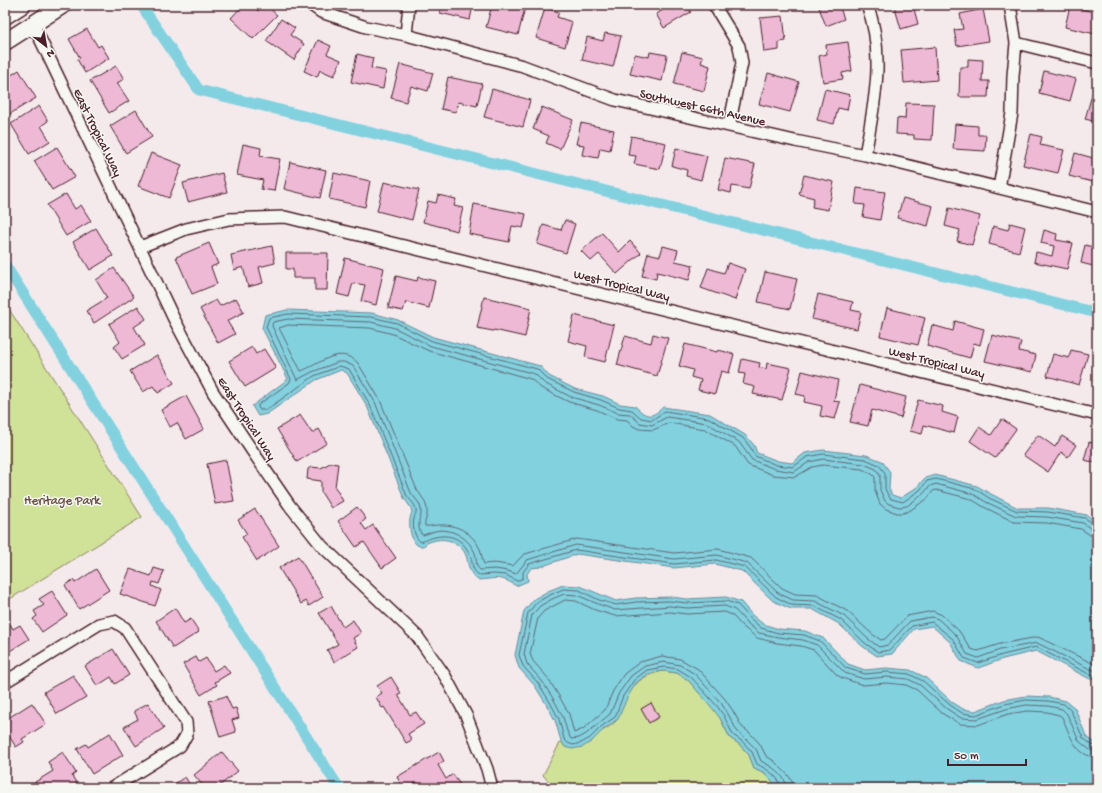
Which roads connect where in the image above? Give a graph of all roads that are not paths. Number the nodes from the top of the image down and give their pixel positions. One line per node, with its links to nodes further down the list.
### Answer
1 (63, 5): 9 (main road)
2 (310, 5): 10 (street, Southwest 66th Avenue)
3 (410, 5): 10 (street)
4 (714, 5): 14 (street)
5 (867, 5): 15 (street)
6 (1010, 5): 12 (street)
7 (20, 6): 8 (main road)
8 (5, 16)
9 (32, 24): 11 (main road); 18 (street, East Tropical Way)
10 (406, 34): 14 (street, Southwest 66th Avenue)
11 (5, 42)
12 (1016, 43): 13 (street); 16 (street)
13 (1097, 63)
14 (729, 126): 15 (street, Southwest 66th Avenue)
15 (865, 155): 16 (street, Southwest 66th Avenue)
16 (999, 188): 17 (street, Southwest 66th Avenue)
17 (1097, 212)
18 (140, 247): 19 (street, West Tropical Way); 22 (street, East Tropical Way)
19 (1097, 415)
20 (5, 682): 21 (street)
21 (112, 788)
22 (492, 788)

